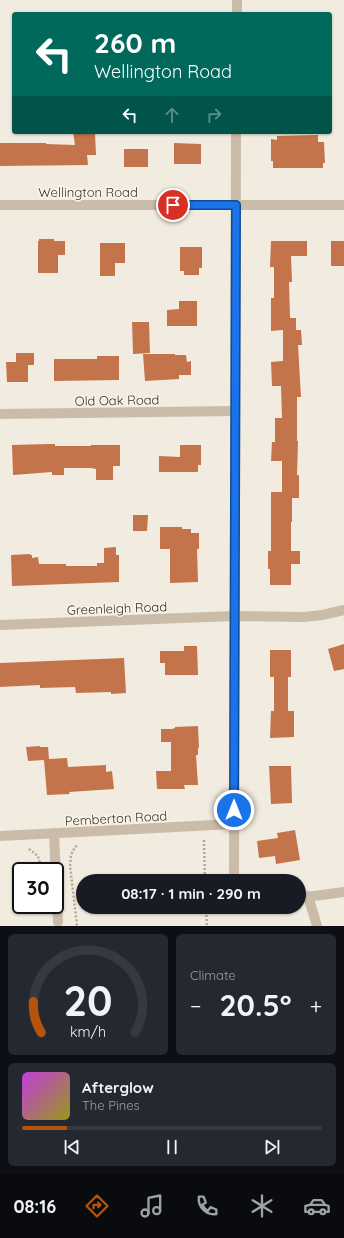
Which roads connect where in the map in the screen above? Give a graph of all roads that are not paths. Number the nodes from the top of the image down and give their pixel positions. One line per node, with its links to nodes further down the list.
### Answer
1 (237, 0): 2 (street)
2 (237, 12)
3 (236, 134): 5 (street)
4 (0, 205): 5 (street, Wellington Road)
5 (236, 205): 6 (street, Wellington Road); 7 (street)
6 (344, 205)
7 (235, 410): 8 (street, Old Oak Road); 10 (street)
8 (0, 414)
9 (344, 610): 10 (street, Greenleigh Road)
10 (234, 616): 11 (street, Greenleigh Road); 12 (street)
11 (0, 625)
12 (234, 824): 13 (street, Pemberton Road); 15 (street)
13 (54, 834): 14 (street, Pemberton Road); 19 (street)
14 (0, 836)
15 (234, 874)
16 (344, 892): 17 (street)
17 (306, 897)
18 (306, 901): 20 (street)
19 (58, 925)
20 (317, 926)

